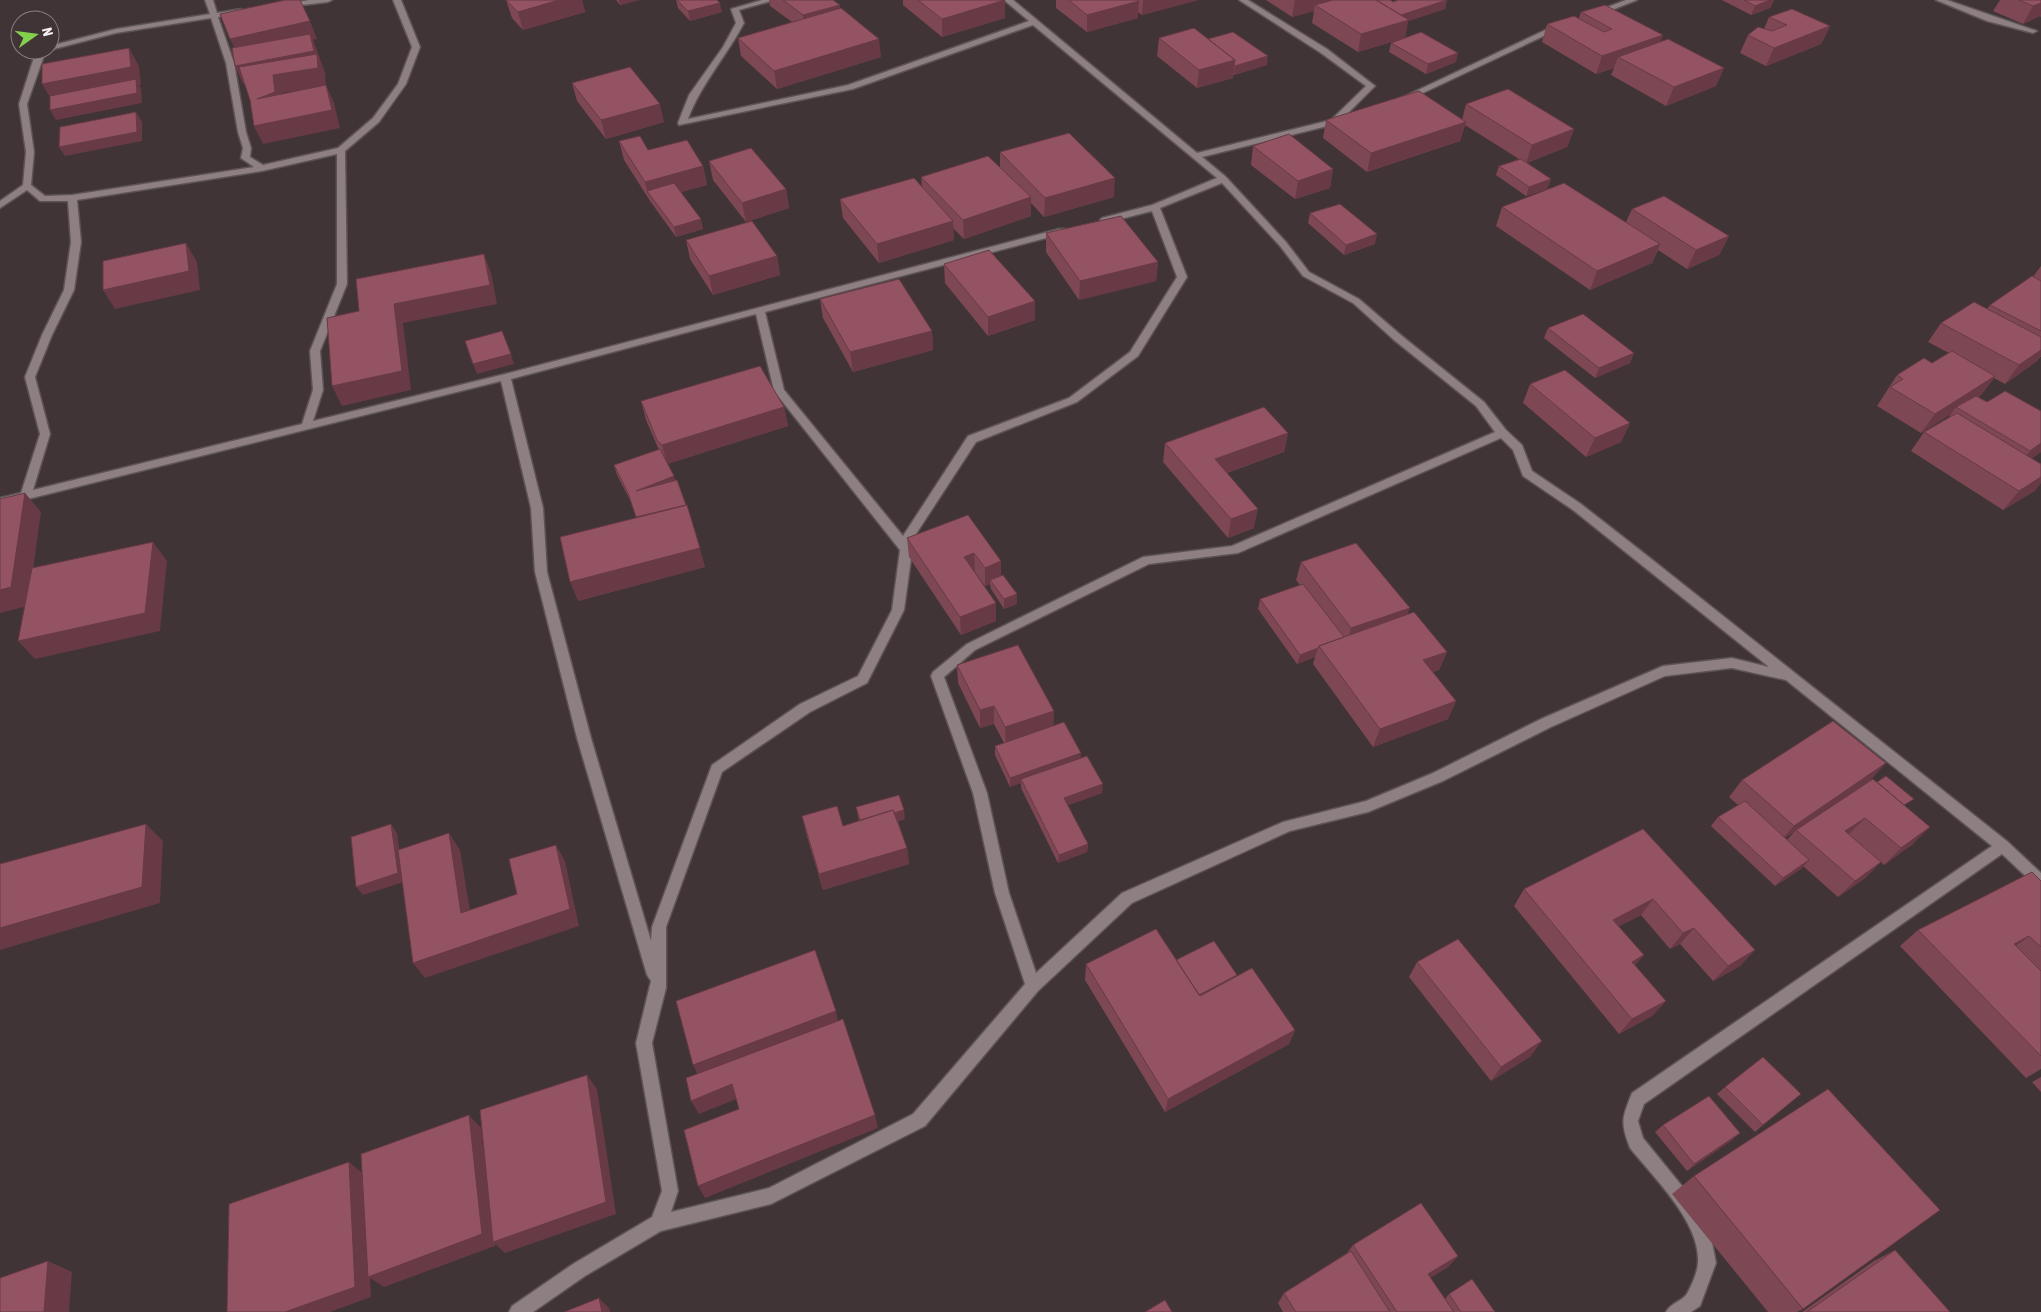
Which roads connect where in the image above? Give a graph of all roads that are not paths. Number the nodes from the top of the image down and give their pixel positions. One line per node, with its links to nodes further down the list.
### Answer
1 (209, 0): 11 (street)
2 (328, 0): 9 (street)
3 (397, 0): 21 (street)
4 (771, 0): 13 (street)
5 (1008, 0): 13 (street)
6 (1243, 0): 20 (street)
7 (1632, 0): 12 (street)
8 (1940, 0): 15 (street)
9 (280, 6)
10 (252, 10): 11 (street)
11 (214, 15): 16 (street); 23 (street)
12 (1590, 15)
13 (1034, 22): 22 (street)
14 (1564, 25): 18 (street)
15 (2033, 31)
16 (60, 45)
17 (37, 60): 25 (street)
18 (1398, 101)
19 (1350, 118): 20 (street)
20 (1334, 122): 22 (street)
21 (341, 150): 23 (street); 33 (street)
22 (1195, 156): 24 (street)
23 (262, 168): 26 (street)
24 (1223, 178): 28 (street); 34 (street)
25 (27, 186): 26 (street); 27 (street)
26 (72, 198): 35 (street)
27 (0, 206)
28 (1155, 207): 29 (street); 37 (street)
29 (1097, 222)
30 (1068, 230): 31 (street)
31 (760, 310): 32 (street); 37 (street)
32 (505, 377): 33 (street); 42 (street)
33 (306, 427): 35 (street)
34 (1502, 433): 38 (street); 41 (street)
35 (26, 495): 36 (street)
36 (0, 502)
37 (907, 550): 42 (street)
38 (1790, 676): 39 (street); 41 (street)
39 (2003, 846): 40 (street); 45 (street)
40 (2041, 882)
41 (1033, 986): 43 (street)
42 (658, 988): 43 (street)
43 (658, 1224): 44 (street)
44 (518, 1312)
45 (1675, 1312)

